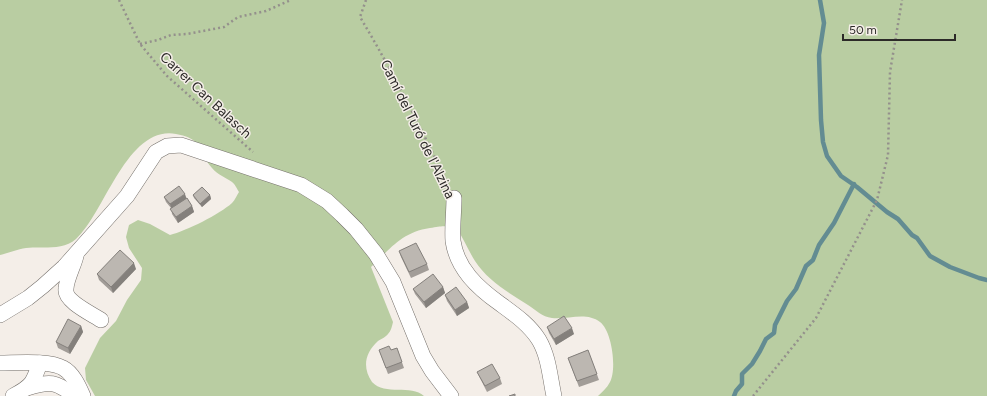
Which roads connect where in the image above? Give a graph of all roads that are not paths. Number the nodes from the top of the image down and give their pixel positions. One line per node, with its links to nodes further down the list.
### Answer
1 (454, 198): 12 (street, Camí del Turó de l'Alzina)
2 (78, 251): 3 (street); 4 (street); 11 (street)
3 (0, 315)
4 (101, 320)
5 (0, 363): 6 (street)
6 (40, 363): 7 (street); 10 (street)
7 (27, 388): 8 (street); 9 (street)
8 (13, 396)
9 (75, 396)
10 (83, 396)
11 (452, 396)
12 (554, 396)

